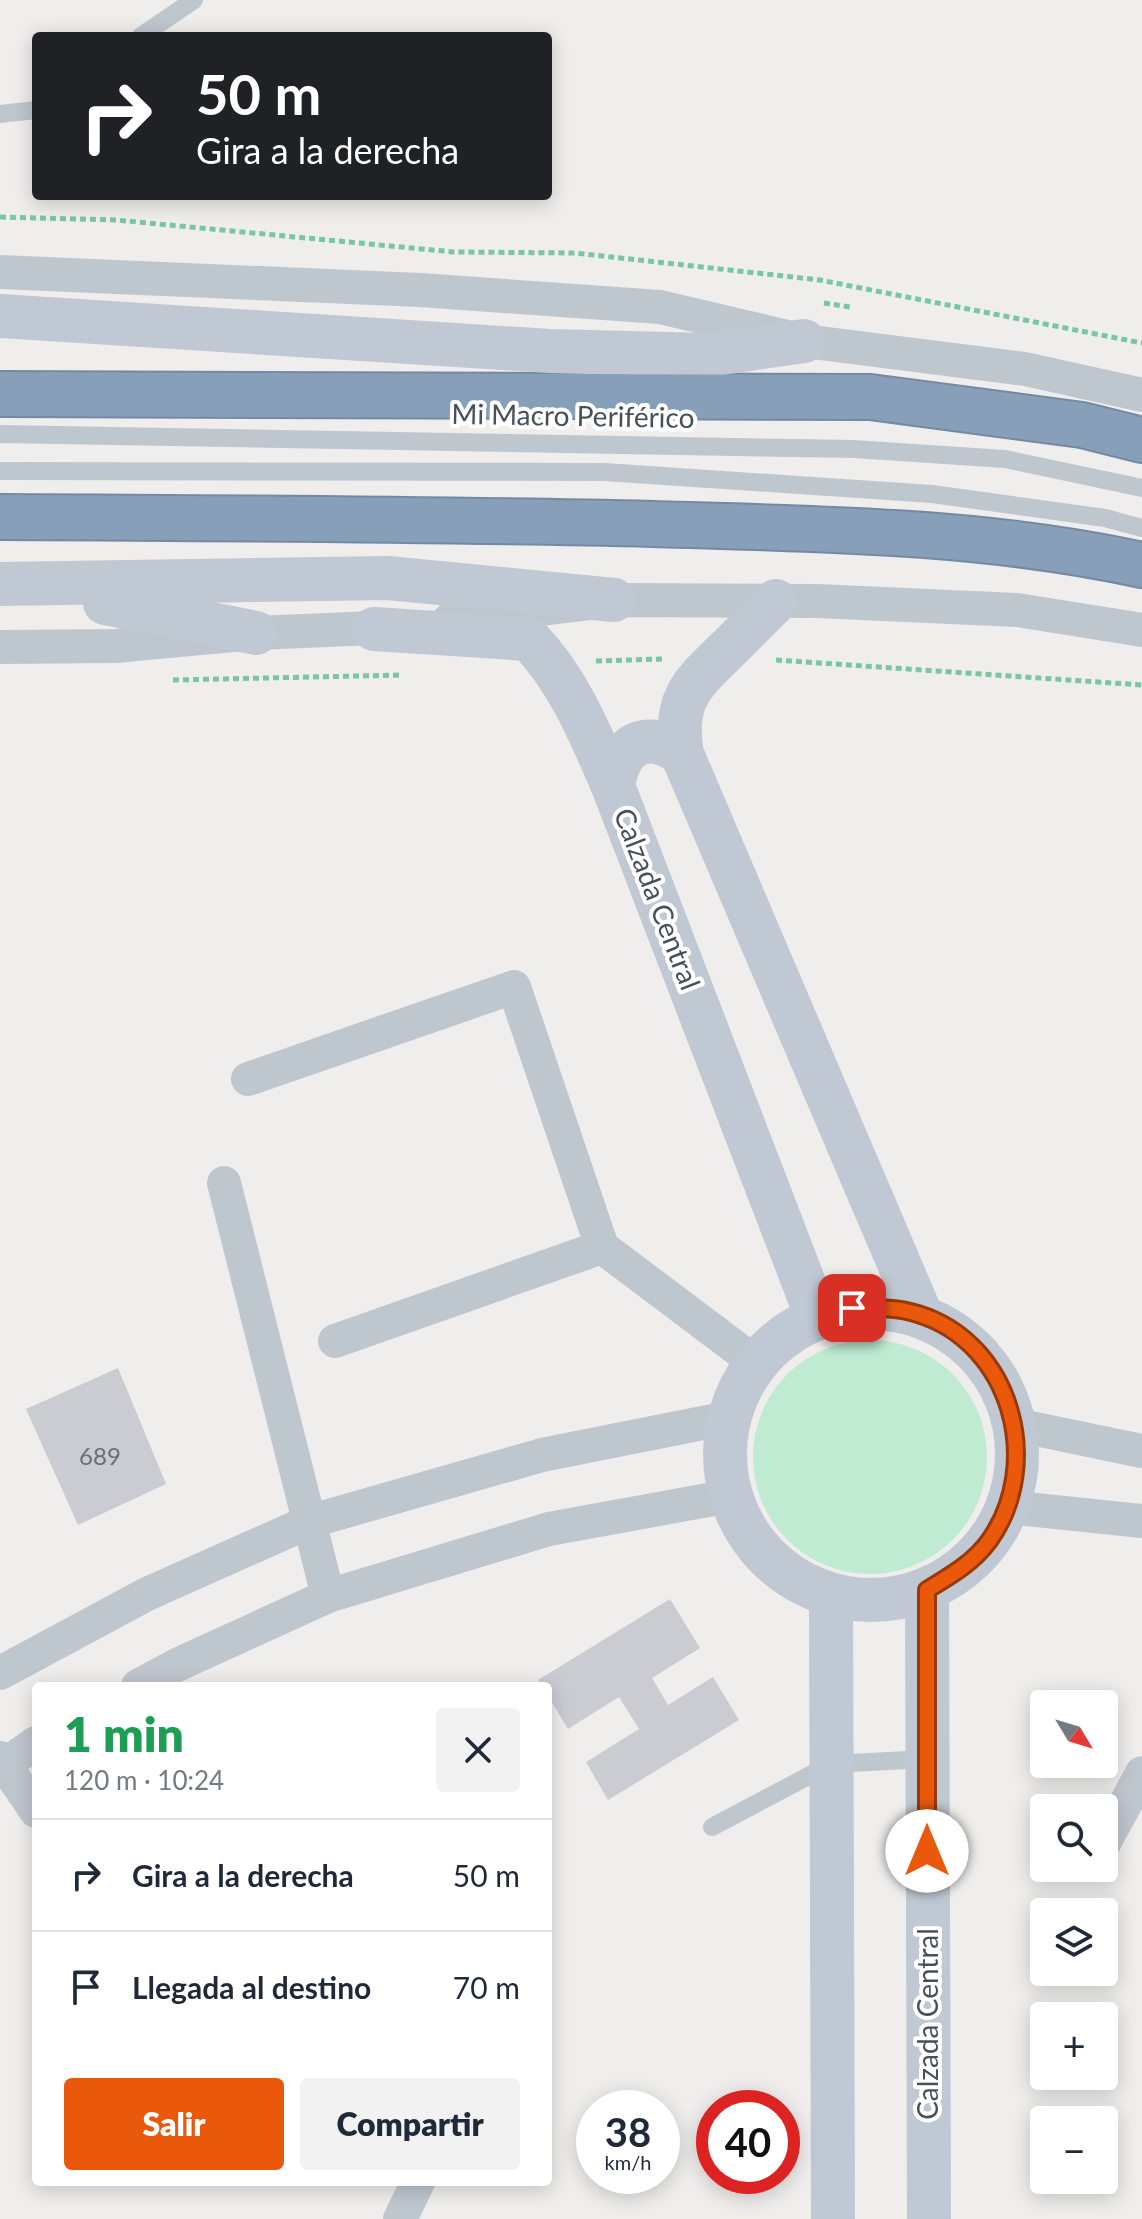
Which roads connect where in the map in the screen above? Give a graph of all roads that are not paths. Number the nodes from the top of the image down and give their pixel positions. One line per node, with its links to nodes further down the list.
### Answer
1 (194, 0): 2 (lane)
2 (147, 32)
3 (32, 110): 4 (lane)
4 (0, 114)
5 (0, 272): 7 (street)
6 (0, 316): 7 (street)
7 (804, 341): 9 (street)
8 (0, 394): 11 (highway)
9 (1142, 395)
10 (0, 434): 13 (lane, Mi Macro Periférico)
11 (1142, 440)
12 (0, 471): 15 (lane)
13 (1142, 488)
14 (0, 517): 16 (highway)
15 (1142, 528)
16 (1142, 565)
17 (0, 586): 18 (street); 22 (street)
18 (614, 600): 19 (street); 20 (street)
19 (776, 601): 21 (street); 24 (street)
20 (374, 629): 22 (street); 25 (street, Calzada Central)
21 (1142, 630)
22 (256, 633): 23 (street)
23 (0, 647)
24 (682, 754): 25 (street); 29 (street)
25 (613, 786): 30 (street, Calzada Central)
26 (248, 1079): 28 (street)
27 (224, 1183): 38 (street)
28 (602, 1247): 31 (street); 32 (street)
29 (921, 1315): 30 (street); 34 (street)
30 (817, 1317): 32 (street)
31 (335, 1341)
32 (756, 1363): 33 (street)
33 (728, 1418): 36 (street); 38 (street)
34 (1016, 1425): 35 (street); 37 (street)
35 (1142, 1451)
36 (730, 1496): 41 (street); 42 (street)
37 (1008, 1507): 39 (street); 40 (street)
38 (311, 1521): 41 (street); 43 (street)
39 (1142, 1521)
40 (927, 1590): 42 (street); 46 (street, Calzada Central)
41 (328, 1596): 44 (street)
42 (831, 1596): 48 (street)
43 (0, 1673)
44 (156, 1682)
45 (32, 1745): 47 (street)
46 (927, 1759): 48 (lane); 56 (street, Calzada Central)
47 (2, 1764): 50 (street)
48 (831, 1764): 52 (lane); 55 (street)
49 (1142, 1773): 51 (street)
50 (32, 1805)
51 (1118, 1817)
52 (712, 1827)
53 (416, 2186): 54 (street)
54 (400, 2219)
55 (833, 2219)
56 (929, 2219)

